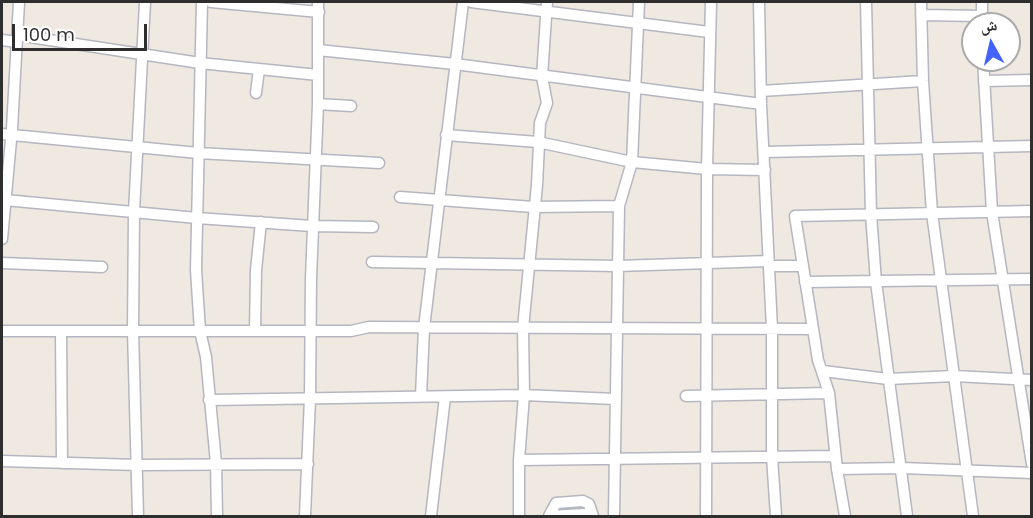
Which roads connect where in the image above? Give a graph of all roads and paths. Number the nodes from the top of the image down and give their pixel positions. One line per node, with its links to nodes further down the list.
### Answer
1 (19, 2): 19 (street)
2 (145, 2): 22 (street)
3 (202, 2): 23 (street)
4 (211, 2): 12 (street)
5 (463, 2): 24 (street)
6 (471, 2): 13 (street)
7 (639, 2): 17 (street)
8 (711, 2): 18 (street)
9 (759, 2): 34 (street)
10 (866, 2): 32 (street)
11 (921, 2): 15 (street)
12 (273, 4): 14 (street)
13 (546, 6): 17 (street); 28 (street)
14 (318, 7): 21 (street)
15 (921, 15): 16 (street); 30 (street)
16 (961, 18)
17 (638, 22): 18 (street); 33 (street)
18 (710, 32): 36 (street)
19 (17, 38): 20 (street); 22 (street); 40 (street)
20 (2, 40)
21 (318, 50): 24 (street); 27 (street)
22 (142, 54): 23 (street); 44 (street)
23 (200, 63): 25 (street); 49 (street)
24 (455, 64): 28 (street); 41 (street)
25 (259, 69): 27 (street); 35 (street)
26 (984, 72): 31 (street)
27 (318, 75): 37 (street)
28 (542, 77): 33 (street); 42 (street)
29 (1032, 80): 31 (street)
30 (923, 81): 32 (street); 46 (street)
31 (984, 81): 45 (street)
32 (868, 83): 34 (street); 47 (street)
33 (634, 89): 36 (street); 51 (street)
34 (761, 91): 38 (street)
35 (256, 93)
36 (708, 98): 38 (street); 53 (street)
37 (318, 104): 39 (street); 50 (street)
38 (760, 104): 48 (street)
39 (351, 106)
40 (6, 135): 44 (street); 59 (street)
41 (446, 135): 42 (street); 56 (street)
42 (538, 141): 51 (street); 58 (street)
43 (1032, 146): 45 (street)
44 (137, 147): 49 (street); 61 (street)
45 (986, 147): 46 (street); 62 (street)
46 (927, 148): 47 (street); 63 (street)
47 (869, 149): 48 (street); 64 (street)
48 (765, 152): 54 (street)
49 (198, 153): 50 (street); 65 (street)
50 (315, 160): 52 (street); 67 (street)
51 (632, 162): 53 (street); 57 (street)
52 (379, 163)
53 (707, 169): 54 (street); 71 (street)
54 (765, 170): 74 (street)
55 (400, 197): 56 (street)
56 (439, 200): 58 (street); 73 (street)
57 (619, 206): 58 (street); 76 (street)
58 (533, 207): 75 (street)
59 (4, 208): 61 (street); 69 (street)
60 (1032, 211): 62 (street)
61 (134, 212): 65 (street); 94 (street)
62 (992, 212): 63 (street); 80 (street)
63 (932, 213): 64 (street); 81 (street)
64 (871, 214): 77 (street); 83 (street)
65 (197, 218): 66 (street); 95 (street)
66 (261, 222): 67 (street); 90 (street)
67 (312, 226): 68 (street); 91 (street)
68 (373, 227)
69 (2, 239)
70 (372, 261): 73 (street)
71 (706, 262): 74 (street); 76 (street); 87 (street)
72 (2, 263): 78 (street)
73 (432, 263): 75 (street); 84 (street)
74 (769, 263): 77 (street); 88 (street)
75 (529, 264): 76 (street); 85 (street)
76 (618, 266): 86 (street)
77 (802, 266): 82 (street)
78 (102, 267)
79 (1032, 279): 80 (street)
80 (1002, 280): 81 (street); 99 (street)
81 (940, 281): 83 (street); 97 (street)
82 (805, 282): 83 (street); 89 (street)
83 (876, 282): 98 (street)
84 (424, 328): 85 (street); 91 (street); 104 (street)
85 (523, 328): 86 (street); 102 (street)
86 (618, 329): 87 (street); 109 (street)
87 (706, 329): 88 (street); 106 (street)
88 (772, 329): 89 (street); 103 (street)
89 (813, 329): 96 (street)
90 (255, 330): 91 (street); 95 (street)
91 (310, 330): 108 (street)
92 (2, 331): 93 (street)
93 (61, 331): 94 (street); 117 (street)
94 (133, 331): 95 (street); 121 (street)
95 (200, 331): 110 (street)
96 (823, 371): 98 (street); 101 (street)
97 (954, 376): 98 (street); 99 (street); 124 (street)
98 (888, 379): 122 (street)
99 (1017, 380): 100 (street); 120 (street)
100 (1032, 380)
101 (829, 393): 103 (street); 111 (street)
102 (524, 395): 107 (street); 109 (street); 115 (street)
103 (773, 395): 106 (street); 112 (street)
104 (421, 396): 107 (street); 108 (street)
105 (686, 396): 106 (street)
106 (706, 396): 113 (street)
107 (445, 397): 129 (street)
108 (310, 398): 110 (street); 119 (street)
109 (615, 399): 114 (street)
110 (209, 400): 118 (street)
111 (835, 456): 112 (street); 123 (street)
112 (772, 457): 113 (street); 135 (street)
113 (705, 458): 114 (street); 134 (street)
114 (614, 459): 115 (street); 133 (street)
115 (519, 460): 130 (street)
116 (2, 461): 117 (street)
117 (62, 463): 121 (street)
118 (216, 463): 119 (street); 121 (street); 127 (street)
119 (308, 464): 128 (street)
120 (1032, 464)
121 (138, 465): 126 (street)
122 (902, 468): 123 (street); 124 (street); 137 (street)
123 (837, 469): 136 (street)
124 (967, 470): 125 (street); 138 (street)
125 (1032, 473)
126 (138, 516)
127 (218, 516)
128 (305, 516)
129 (431, 516)
130 (519, 516)
131 (550, 516): 132 (street)
132 (592, 516)
133 (614, 516)
134 (706, 516)
135 (776, 516)
136 (845, 516)
137 (907, 516)
138 (973, 516)

